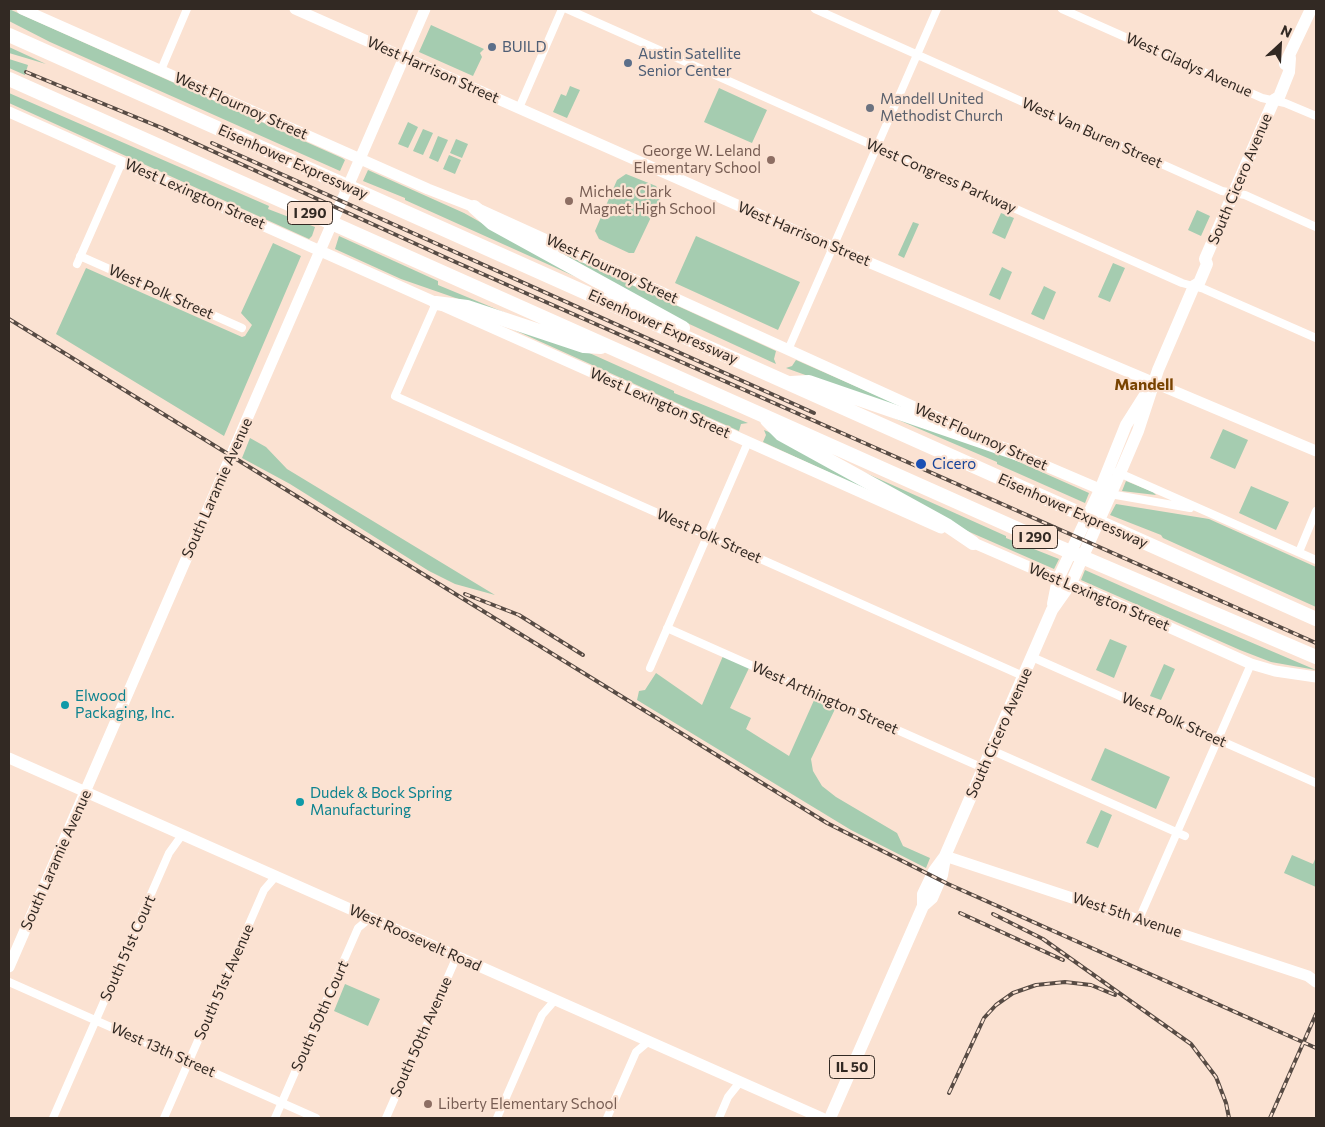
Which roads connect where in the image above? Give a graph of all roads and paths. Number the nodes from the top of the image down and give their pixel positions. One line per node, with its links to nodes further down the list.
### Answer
1 (22, 9): 14 (street, West Flournoy Street)
2 (187, 9): 14 (street)
3 (295, 9): 13 (street, West Harrison Street)
4 (425, 9): 13 (street, South Laramie Avenue)
5 (562, 9): 17 (street)
6 (567, 9): 20 (street, West Congress Parkway)
7 (814, 9): 12 (street, West Van Buren Street)
8 (937, 9): 12 (street)
9 (1062, 9): 16 (street, West Gladys Avenue)
10 (1311, 9): 16 (main road, South Cicero Avenue / IL 50)
11 (9, 36): 34 (highway, Eisenhower Expressway / I 290)
12 (917, 55): 20 (street); 23 (street, West Van Buren Street)
13 (403, 57): 17 (street, West Harrison Street); 21 (street, South Laramie Avenue)
14 (160, 70): 21 (street, West Flournoy Street)
15 (9, 80): 35 (highway, I 290)
16 (1274, 100): 19 (street, West Gladys Avenue); 23 (main road, South Cicero Avenue / IL 50)
17 (519, 108): 26 (street, West Harrison Street)
18 (10, 115): 22 (street, West Lexington Street)
19 (1316, 116)
20 (877, 147): 26 (street); 30 (street, West Congress Parkway)
21 (360, 158): 24 (street, West Flournoy Street); 27 (street, South Laramie Avenue)
22 (122, 162): 27 (street, West Lexington Street); 28 (street)
23 (1234, 193): 25 (street, West Van Buren Street); 30 (main road, South Cicero Avenue / IL 50)
24 (474, 207): 34 (highway); 36 (street, West Flournoy Street)
25 (1316, 227)
26 (833, 247): 36 (street); 37 (street, West Harrison Street)
27 (320, 252): 31 (street, West Lexington Street); 68 (street, South Laramie Avenue)
28 (80, 256): 29 (street); 32 (street, West Polk Street)
29 (76, 264)
30 (1194, 286): 33 (street, West Congress Parkway); 37 (main road, South Cicero Avenue / IL 50)
31 (436, 303): 35 (highway); 40 (street, West Lexington Street); 47 (street, West Polk Street)
32 (242, 328)
33 (1316, 338)
34 (703, 345): 38 (highway, Eisenhower Expressway / I 290)
35 (610, 347): 39 (highway, I 290)
36 (788, 350): 42 (street, West Flournoy Street)
37 (1153, 382): 41 (street, West Harrison Street); 43 (main road, South Cicero Avenue / IL 50)
38 (785, 383): 42 (highway); 55 (highway, Eisenhower Expressway / I 290)
39 (757, 412): 48 (highway); 58 (highway, I 290)
40 (748, 442): 47 (street); 48 (street, West Lexington Street)
41 (1316, 451)
42 (1021, 455): 44 (street, West Flournoy Street)
43 (1114, 470): 44 (main road, South Cicero Avenue / IL 50); 45 (street, West Flournoy Street)
44 (1105, 492): 45 (street, West Flournoy Street); 51 (main road, South Cicero Avenue / IL 50)
45 (1207, 511): 49 (street, West Flournoy Street)
46 (1316, 512): 49 (street)
47 (708, 536): 56 (street); 61 (street, West Polk Street)
48 (973, 543): 52 (street, West Lexington Street)
49 (1298, 552): 50 (street, West Flournoy Street)
50 (1316, 560)
51 (1072, 565): 52 (main road, South Cicero Avenue / IL 50); 53 (main road, South Cicero Avenue / IL 50)
52 (1058, 579): 53 (street, West Lexington Street); 54 (main road, South Cicero Avenue / IL 50)
53 (1070, 583): 54 (main road, South Cicero Avenue / IL 50); 59 (street, West Lexington Street)
54 (1052, 610): 57 (main road, South Cicero Avenue / IL 50)
55 (1316, 619)
56 (667, 628): 60 (street); 66 (street, West Arthington Street)
57 (1032, 657): 61 (main road, South Cicero Avenue / IL 50); 63 (street, West Polk Street)
58 (1316, 657)
59 (1251, 664): 62 (street, West Lexington Street); 63 (street)
60 (650, 668)
61 (1023, 676): 64 (main road, South Cicero Avenue / IL 50)
62 (1316, 677)
63 (1217, 740): 67 (street, West Polk Street); 69 (street)
64 (991, 750): 66 (main road, South Cicero Avenue / IL 50); 69 (street)
65 (9, 758): 68 (street, West Roosevelt Road)
66 (983, 768): 72 (main road, South Cicero Avenue / IL 50)
67 (1316, 783)
68 (86, 792): 70 (street, West Roosevelt Road); 77 (street, South Laramie Avenue)
69 (1177, 832): 71 (street); 75 (street)
70 (182, 835): 73 (street, West Roosevelt Road); 81 (street, South 51st Court)
71 (1185, 836)
72 (945, 856): 75 (street, West 5th Avenue); 95 (main road, South Cicero Avenue / IL 50)
73 (276, 876): 74 (street, West Roosevelt Road); 83 (street, South 51st Avenue)
74 (370, 918): 76 (street, West Roosevelt Road); 85 (street, South 50th Court)
75 (1139, 919): 78 (street, West 5th Avenue)
76 (457, 956): 80 (street, West Roosevelt Road); 90 (street, South 50th Avenue)
77 (9, 967)
78 (1314, 978)
79 (9, 982): 81 (street, West 13th Street)
80 (555, 1000): 82 (street, West Roosevelt Road); 91 (street)
81 (96, 1020): 83 (street, West 13th Street); 86 (street, South 51st Court)
82 (648, 1041): 84 (street, West Roosevelt Road); 92 (street)
83 (189, 1062): 85 (street, West 13th Street); 87 (street, South 51st Avenue)
84 (740, 1082): 93 (street); 94 (street, West Roosevelt Road)
85 (282, 1103): 88 (street, South 50th Court); 89 (street, West 13th Street)
86 (53, 1118)
87 (164, 1118)
88 (275, 1118)
89 (316, 1118)
90 (386, 1118)
91 (496, 1118)
92 (607, 1118)
93 (719, 1118)
94 (822, 1118)
95 (830, 1118)

